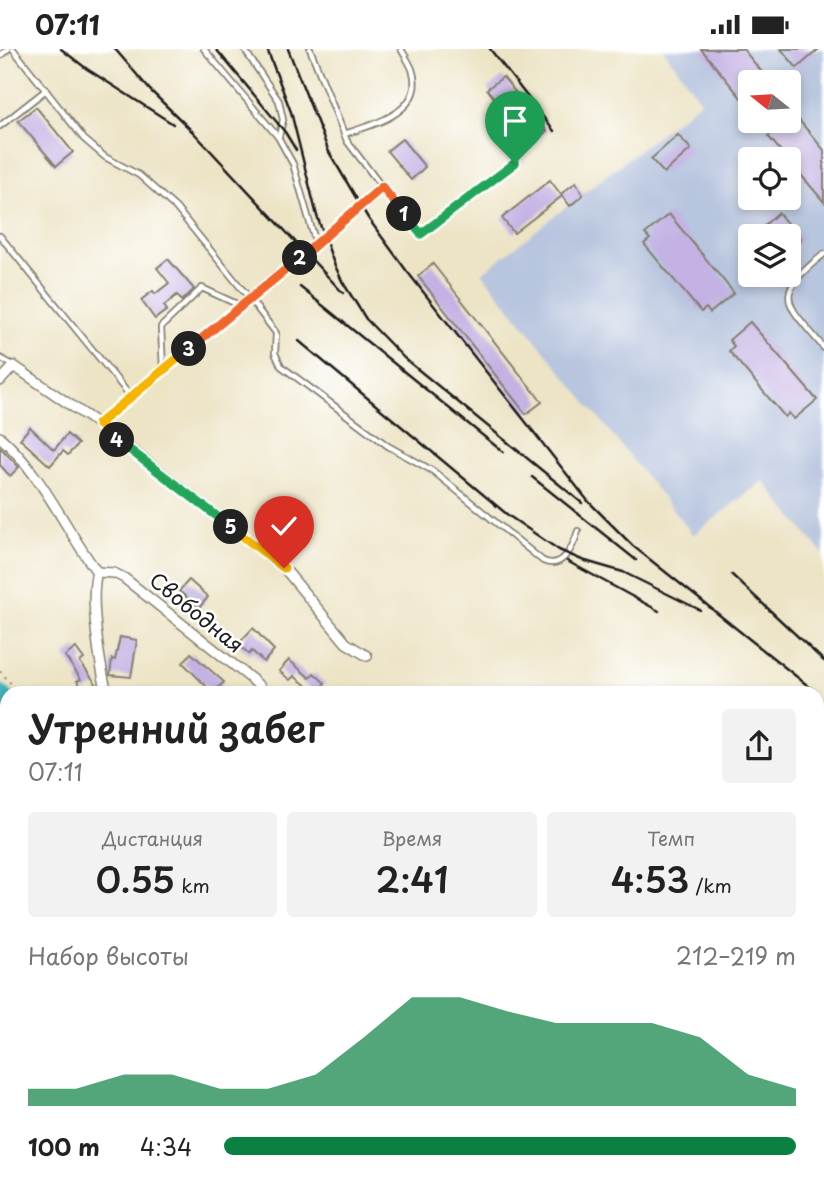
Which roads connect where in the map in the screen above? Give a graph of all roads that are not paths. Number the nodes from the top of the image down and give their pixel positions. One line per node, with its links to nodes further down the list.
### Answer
1 (10, 49): 6 (lane); 7 (lane)
2 (204, 49): 10 (lane)
3 (244, 49): 10 (lane)
4 (310, 49): 9 (lane)
5 (401, 49): 9 (lane)
6 (0, 56)
7 (46, 90): 8 (lane); 16 (lane)
8 (0, 125)
9 (344, 134): 12 (lane)
10 (278, 137): 14 (lane)
11 (515, 163): 12 (lane)
12 (382, 187): 14 (lane)
13 (0, 236): 23 (lane)
14 (316, 244): 16 (lane)
15 (824, 254): 18 (lane)
16 (250, 299): 17 (lane); 26 (lane)
17 (241, 306): 21 (lane); 21 (lane)
18 (824, 348)
19 (0, 358): 20 (lane)
20 (14, 366): 22 (street); 24 (street)
21 (163, 370): 23 (lane)
22 (0, 381)
23 (131, 397): 24 (lane)
24 (98, 424): 28 (street)
25 (0, 437): 27 (street)
26 (578, 531)
27 (97, 572): 29 (street); 30 (street, Свободная)
28 (367, 656)
29 (106, 686)
30 (259, 686)

